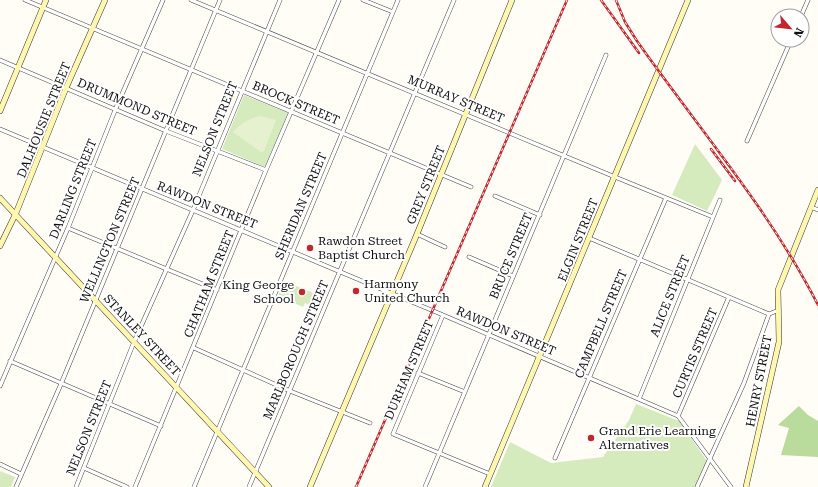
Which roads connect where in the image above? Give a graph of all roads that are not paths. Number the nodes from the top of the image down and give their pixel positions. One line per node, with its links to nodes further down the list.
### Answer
1 (25, 0): 14 (street, BROCK STREET)
2 (46, 0): 14 (main road)
3 (105, 0): 17 (main road, DALHOUSIE STREET)
4 (163, 0): 19 (street, DARLING STREET)
5 (191, 0): 15 (street, MURRAY STREET)
6 (220, 0): 15 (street, WELLINGTON STREET)
7 (280, 0): 18 (street, NELSON STREET)
8 (339, 0): 21 (street, CHATHAM STREET)
9 (363, 0): 16 (street)
10 (398, 0): 16 (street, SHERIDAN STREET)
11 (454, 0): 29 (street, MARLBOROUGH STREET)
12 (512, 0): 33 (main road, GREY STREET)
13 (688, 0): 45 (main road, ELGIN STREET)
14 (43, 8): 17 (street, BROCK STREET); 24 (main road)
15 (216, 10): 18 (street, MURRAY STREET); 25 (street, WELLINGTON STREET)
16 (393, 12): 26 (street, SHERIDAN STREET)
17 (93, 29): 19 (street, BROCK STREET); 27 (main road, DALHOUSIE STREET)
18 (267, 31): 21 (street, MURRAY STREET); 28 (street, NELSON STREET)
19 (142, 48): 25 (street, BROCK STREET); 30 (street, DARLING STREET)
20 (788, 48): 37 (street)
21 (317, 51): 26 (street, MURRAY STREET); 32 (street, CHATHAM STREET)
22 (606, 55): 41 (street, BRUCE STREET)
23 (0, 60): 24 (street, DRUMMOND STREET)
24 (17, 67): 27 (street, DRUMMOND STREET); 31 (main road)
25 (191, 70): 28 (street, BROCK STREET); 35 (street, WELLINGTON STREET)
26 (368, 73): 29 (street, MURRAY STREET); 36 (street, SHERIDAN STREET)
27 (66, 88): 30 (street, DRUMMOND STREET); 38 (main road, DALHOUSIE STREET)
28 (242, 90): 32 (street, BROCK STREET); 39 (street, NELSON STREET)
29 (414, 93): 33 (street, MURRAY STREET); 40 (street, MARLBOROUGH STREET)
30 (116, 108): 35 (street, DRUMMOND STREET); 42 (street, DARLING STREET)
31 (0, 111)
32 (292, 111): 36 (street, BROCK STREET); 43 (street, CHATHAM STREET)
33 (466, 114): 41 (street, MURRAY STREET); 44 (main road, GREY STREET)
34 (0, 129): 38 (street, RAWDON STREET)
35 (166, 130): 39 (street, DRUMMOND STREET); 47 (street, WELLINGTON STREET)
36 (342, 133): 40 (street, BROCK STREET); 66 (street, SHERIDAN STREET)
37 (747, 141)
38 (43, 148): 42 (street, RAWDON STREET); 56 (main road, DALHOUSIE STREET)
39 (217, 151): 43 (street, DRUMMOND STREET); 54 (street, NELSON STREET)
40 (390, 153): 44 (street, BROCK STREET); 71 (street, MARLBOROUGH STREET)
41 (564, 156): 45 (street, MURRAY STREET); 57 (street, BRUCE STREET)
42 (92, 168): 47 (street, RAWDON STREET); 59 (street, DARLING STREET)
43 (266, 170): 60 (street, CHATHAM STREET)
44 (442, 174): 46 (street, BROCK STREET); 61 (main road, GREY STREET)
45 (614, 177): 51 (street, MURRAY STREET); 62 (main road, ELGIN STREET)
46 (471, 187)
47 (142, 190): 54 (street, RAWDON STREET); 65 (street, WELLINGTON STREET)
48 (818, 190): 53 (main road, HENRY STREET)
49 (495, 196): 57 (street)
50 (0, 198): 56 (main road, STANLEY STREET)
51 (666, 198): 58 (street, MURRAY STREET); 69 (street, CAMPBELL STREET)
52 (720, 200): 58 (street, ALICE STREET)
53 (811, 207): 55 (street); 78 (main road, HENRY STREET)
54 (193, 210): 60 (street, RAWDON STREET); 70 (street, NELSON STREET)
55 (818, 210)
56 (16, 213): 63 (main road, DALHOUSIE STREET); 67 (main road, STANLEY STREET)
57 (540, 215): 72 (street, BRUCE STREET)
58 (713, 217): 73 (street, ALICE STREET)
59 (68, 228): 65 (street); 67 (street, DARLING STREET)
60 (241, 230): 66 (street, RAWDON STREET); 74 (street, CHATHAM STREET)
61 (417, 234): 64 (street); 75 (main road, GREY STREET)
62 (589, 238): 69 (street); 84 (main road, ELGIN STREET)
63 (0, 246)
64 (446, 247)
65 (117, 249): 70 (street); 77 (street, WELLINGTON STREET)
66 (293, 251): 71 (street, RAWDON STREET); 86 (street, SHERIDAN STREET)
67 (56, 257): 77 (main road, STANLEY STREET); 85 (street, DARLING STREET)
68 (469, 257): 72 (street)
69 (640, 259): 73 (street); 88 (street, CAMPBELL STREET)
70 (166, 269): 74 (street); 82 (street, NELSON STREET)
71 (341, 272): 75 (street, RAWDON STREET); 92 (street, MARLBOROUGH STREET)
72 (513, 276): 81 (street, BRUCE STREET)
73 (688, 279): 76 (street); 94 (street, ALICE STREET)
74 (218, 290): 83 (street, CHATHAM STREET)
75 (391, 294): 80 (street, RAWDON STREET); 96 (main road, GREY STREET)
76 (729, 297): 79 (street); 97 (street, CURTIS STREET)
77 (96, 300): 82 (main road, STANLEY STREET); 89 (street, WELLINGTON STREET)
78 (779, 310): 79 (street); 121 (main road, HENRY STREET)
79 (769, 314): 103 (street)
80 (443, 315): 81 (street, RAWDON STREET); 87 (street, DURHAM STREET)
81 (488, 334): 84 (street, RAWDON STREET); 93 (street, BRUCE STREET)
82 (134, 342): 91 (main road, STANLEY STREET); 95 (street, NELSON STREET)
83 (194, 348): 86 (street); 91 (street, CHATHAM STREET)
84 (540, 357): 88 (street, RAWDON STREET); 108 (main road, ELGIN STREET)
85 (10, 361): 89 (street); 90 (street, DARLING STREET)
86 (243, 370): 92 (street); 100 (street, SHERIDAN STREET)
87 (418, 373): 93 (street); 101 (street, DURHAM STREET)
88 (589, 378): 94 (street, RAWDON STREET); 102 (street, CAMPBELL STREET)
89 (61, 384): 95 (street); 107 (street, WELLINGTON STREET)
90 (0, 386)
91 (177, 387): 99 (street, CHATHAM STREET); 100 (main road, STANLEY STREET)
92 (290, 391): 96 (street); 106 (street, MARLBOROUGH STREET)
93 (465, 392): 101 (street, BRUCE STREET)
94 (639, 399): 97 (street, RAWDON STREET)
95 (109, 404): 99 (street); 105 (street, NELSON STREET)
96 (341, 411): 98 (street); 116 (main road, GREY STREET)
97 (678, 416): 103 (street)
98 (370, 423)
99 (161, 426): 112 (street, CHATHAM STREET)
100 (218, 433): 106 (main road, STANLEY STREET); 113 (street, SHERIDAN STREET)
101 (439, 453): 108 (street); 117 (street, BRUCE STREET)
102 (555, 458)
103 (709, 459): 119 (street); 120 (street)
104 (0, 464): 107 (street)
105 (84, 468): 110 (street, NELSON STREET); 111 (street)
106 (255, 473): 114 (street, MARLBOROUGH STREET); 115 (main road, STANLEY STREET)
107 (21, 474): 109 (street, WELLINGTON STREET)
108 (490, 474): 118 (main road, ELGIN STREET)
109 (16, 487)
110 (76, 487)
111 (127, 487)
112 (135, 487)
113 (194, 487)
114 (249, 487)
115 (269, 487)
116 (310, 487)
117 (425, 487)
118 (485, 487)
119 (697, 487)
120 (731, 487)
121 (746, 487)

